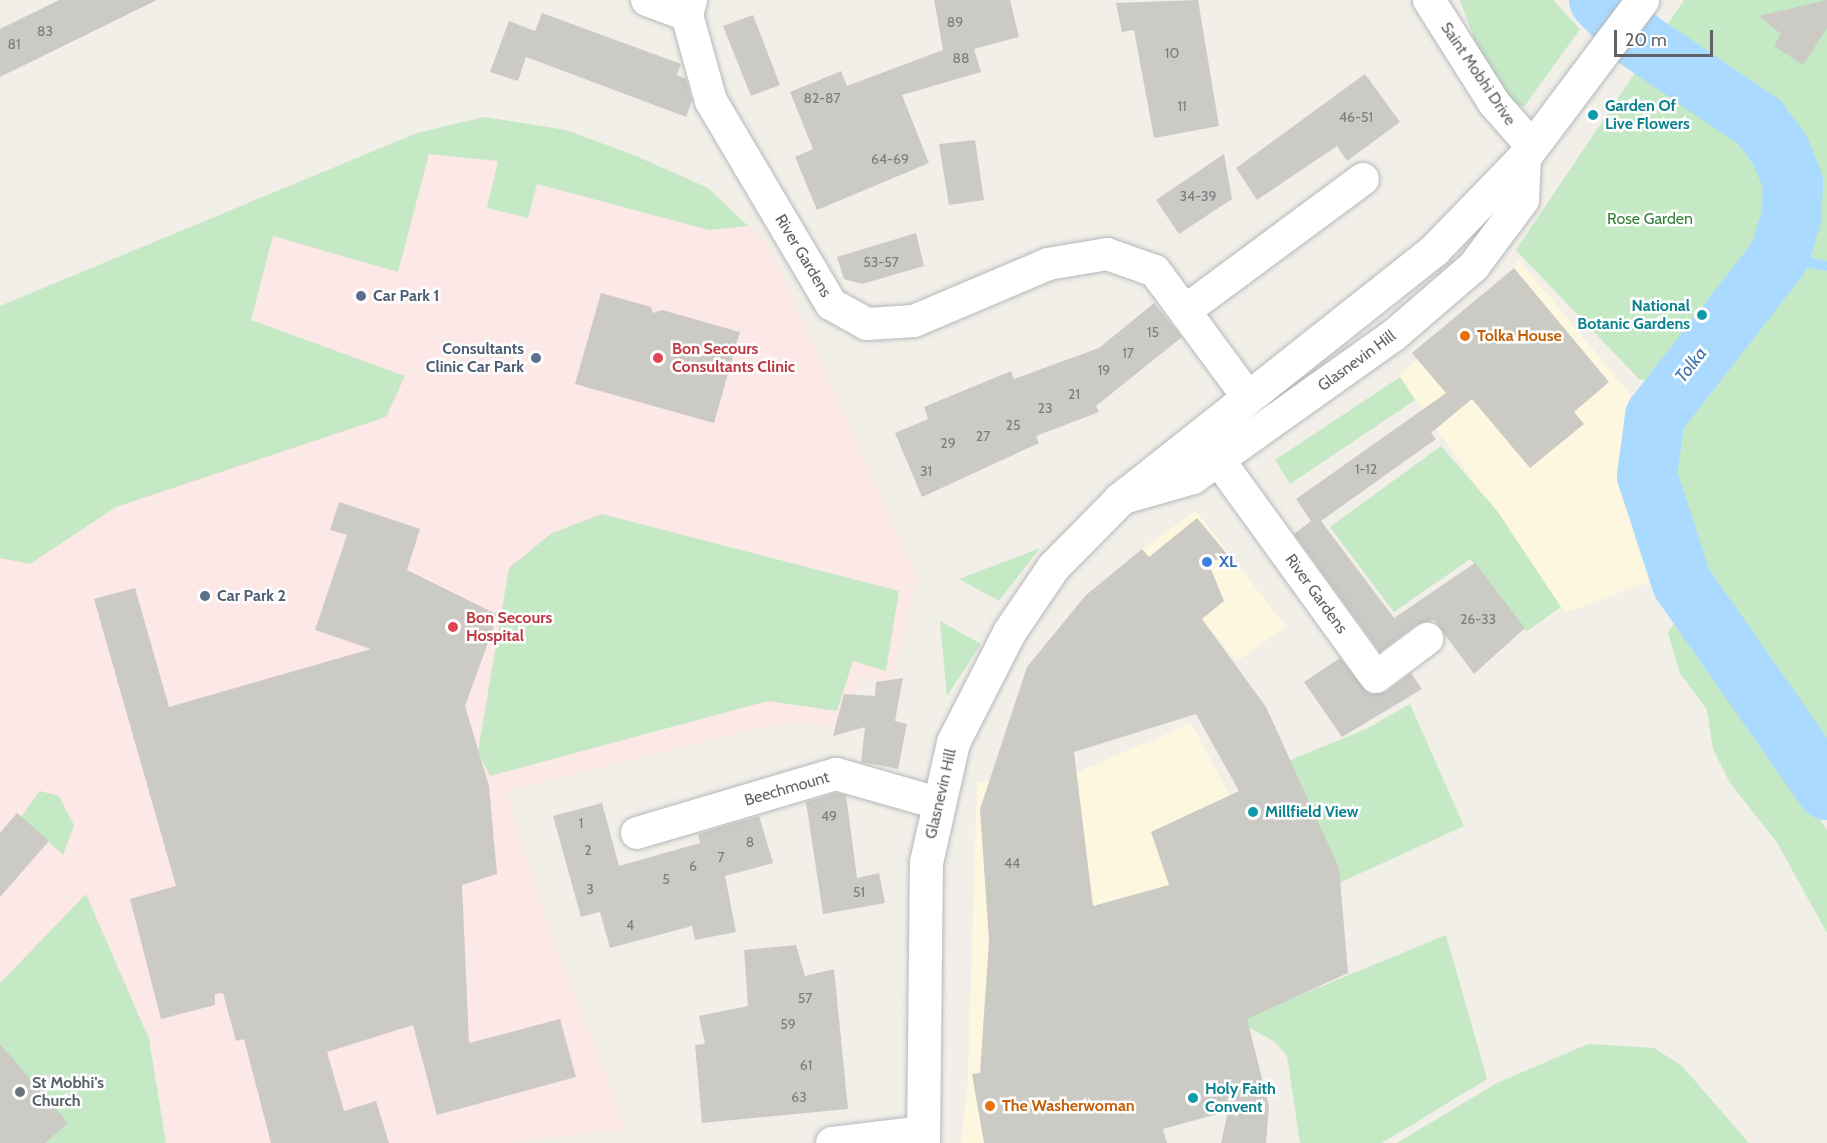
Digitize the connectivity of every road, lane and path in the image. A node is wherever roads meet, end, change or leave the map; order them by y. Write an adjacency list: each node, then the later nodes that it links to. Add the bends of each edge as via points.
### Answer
1 (647, 0): 4 (street, River Gardens)
2 (1429, 0): 5 (street, Saint Mobhi Drive)
3 (1642, 0): 5 (street, Glasnevin Hill)
4 (689, 8): 7 (street, River Gardens, via 711,101 831,304 867,324 915,321 1048,264 1107,254 1155,271)
5 (1528, 150): 8 (street, Glasnevin Hill, via 1399,281); 9 (street, Glasnevin Hill, via 1522,200 1474,266 1393,336)
6 (1363, 179): 7 (street)
7 (1186, 310): 8 (street, River Gardens)
8 (1247, 396): 10 (street, Glasnevin Hill)
9 (1218, 459): 10 (street, Glasnevin Hill, via 1193,478); 11 (street, River Gardens, via 1376,677)
10 (1120, 499): 12 (street, Glasnevin Hill, via 1053,567 1009,632 953,742)
11 (1427, 639)
12 (938, 803): 13 (street, Beechmount, via 836,774); 14 (street, Glasnevin Hill, via 926,862)
13 (637, 833)
14 (923, 1138): 15 (street)
15 (832, 1143)

